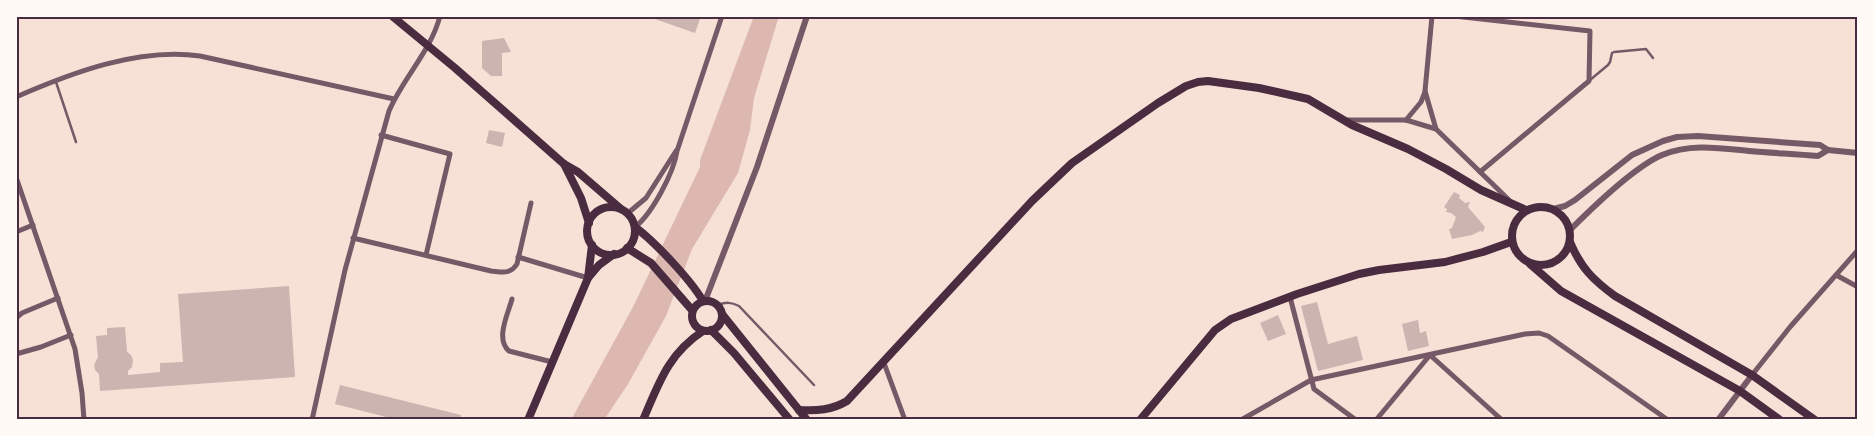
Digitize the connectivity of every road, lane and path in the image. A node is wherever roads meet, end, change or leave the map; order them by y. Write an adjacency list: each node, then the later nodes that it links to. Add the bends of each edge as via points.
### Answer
1 (392, 16): 7 (main road)
2 (440, 16): 7 (street)
3 (722, 16): 20 (street)
4 (807, 16): 51 (street, via 757,167)
5 (1432, 16): 11 (street)
6 (1454, 16): 10 (street, via 1590,31)
7 (428, 45): 13 (street); 22 (main road)
8 (1653, 58): 10 (lane, via 1646,49 1614,52 1608,65)
9 (55, 80): 12 (street); 13 (street, via 132,58 174,53); 18 (lane)
10 (1589, 81): 23 (street)
11 (1425, 91): 15 (street, via 1421,102); 16 (street)
12 (16, 97)
13 (394, 99): 17 (street)
14 (1342, 120): 15 (street); 25 (main road, via 1408,149 1481,190); 61 (main road, via 1301,96 1251,87 1198,82 1176,92 1062,171)
15 (1406, 120): 16 (street)
16 (1436, 129): 23 (street)
17 (381, 135): 35 (street); 42 (street, via 450,154)
18 (76, 142)
19 (1828, 150): 21 (street); 27 (street, via 1820,145 1677,137 1632,155 1575,200); 32 (street, via 1818,156 1714,147 1673,152 1630,176)
20 (677, 151): 29 (street, via 646,198); 34 (street, via 675,162 643,221)
21 (1858, 153)
22 (564, 164): 29 (main road); 30 (main road)
23 (1480, 172): 25 (street)
24 (16, 176): 31 (street)
25 (1511, 202): 28 (main road)
26 (531, 203): 43 (street)
27 (1553, 209): 28 (main road, via 1535,207); 32 (main road, via 1561,214)
28 (1526, 210): 36 (main road, via 1514,224)
29 (624, 211): 30 (main road, via 605,208 592,216); 34 (main road)
30 (589, 223): 38 (main road)
31 (33, 225): 33 (street); 49 (street)
32 (1570, 230): 37 (main road)
33 (16, 232)
34 (641, 232): 39 (main road); 51 (main road)
35 (353, 238): 42 (street); 68 (street)
36 (1511, 242): 44 (main road, via 1521,259); 48 (main road, via 1446,262 1364,273)
37 (1570, 242): 44 (main road, via 1559,259 1545,265); 62 (main road, via 1585,271 1598,284)
38 (592, 245): 41 (main road, via 602,253); 46 (main road)
39 (627, 248): 41 (main road); 53 (main road, via 651,263)
40 (1858, 250): 45 (street)
41 (614, 254): 46 (main road)
42 (426, 255): 43 (street, via 502,272 511,271)
43 (518, 257): 46 (street)
44 (1530, 264): 65 (main road, via 1561,291)
45 (1836, 275): 47 (street); 62 (street)
46 (588, 278): 60 (main road)
47 (1858, 287)
48 (1290, 297): 63 (street); 74 (main road, via 1219,326)
49 (58, 298): 55 (street); 57 (street)
50 (512, 299): 60 (street, via 502,338 504,346 509,351)
51 (704, 301): 52 (main road); 53 (main road)
52 (718, 305): 54 (main road); 64 (lane, via 728,302 739,306)
53 (692, 310): 56 (main road, via 694,325)
54 (722, 314): 56 (main road, via 720,323); 66 (main road)
55 (16, 318)
56 (707, 331): 70 (main road, via 688,342 673,357); 71 (main road, via 734,353)
57 (71, 336): 58 (street); 67 (street)
58 (16, 354)
59 (1430, 355): 63 (street); 77 (street); 78 (street); 79 (street, via 1539,333 1548,336)
60 (552, 362): 69 (main road)
61 (884, 363): 66 (main road, via 842,404 820,410); 73 (street)
62 (1752, 375): 65 (street); 82 (main road)
63 (1311, 380): 75 (street); 76 (street, via 1317,392)
64 (814, 385)
65 (1740, 391): 80 (street); 81 (main road)
66 (799, 410): 72 (main road)
67 (84, 420)
68 (312, 420)
69 (528, 420)
70 (642, 420)
71 (790, 420)
72 (807, 420)
73 (905, 420)
74 (1140, 420)
75 (1241, 420)
76 (1356, 420)
77 (1376, 420)
78 (1502, 420)
79 (1668, 420)
80 (1718, 420)
81 (1780, 420)
82 (1815, 420)

